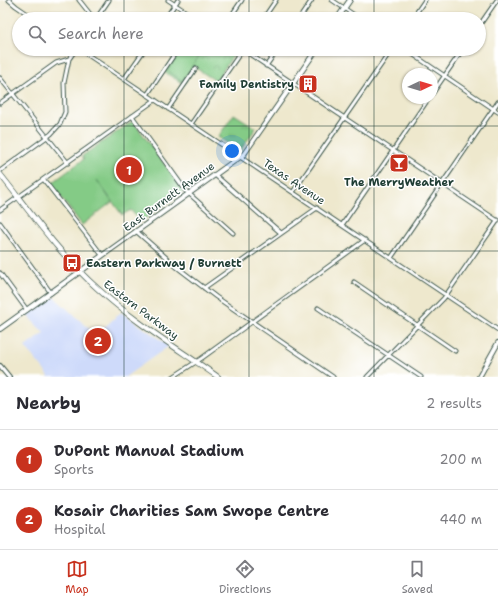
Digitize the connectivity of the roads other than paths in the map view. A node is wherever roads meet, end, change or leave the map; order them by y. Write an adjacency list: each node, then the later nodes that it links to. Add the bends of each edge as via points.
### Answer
1 (9, 0): 15 (street)
2 (79, 0): 16 (street)
3 (109, 0): 17 (street)
4 (168, 0): 13 (street)
5 (178, 0): 13 (street)
6 (242, 0): 20 (street)
7 (276, 0): 21 (street)
8 (312, 0): 22 (street)
9 (332, 0): 14 (street)
10 (350, 0): 14 (street)
11 (425, 0): 25 (street)
12 (496, 0): 26 (street)
13 (175, 4): 18 (street); 19 (street)
14 (344, 8): 23 (street); 24 (street)
15 (25, 12)
16 (89, 12)
17 (100, 12)
18 (170, 12)
19 (187, 12)
20 (234, 12)
21 (268, 12)
22 (304, 12)
23 (341, 12)
24 (350, 12)
25 (417, 12)
26 (486, 15)
27 (71, 56): 38 (street)
28 (88, 56): 43 (street, Texas Avenue)
29 (140, 56): 43 (street)
30 (173, 56): 47 (street)
31 (237, 56): 57 (street)
32 (252, 56): 39 (street)
33 (273, 56): 39 (street)
34 (312, 56): 44 (street, East Burnett Avenue)
35 (387, 56): 56 (street)
36 (415, 56): 41 (street)
37 (458, 56): 41 (street)
38 (68, 59): 46 (street, via 56,63); 58 (street, via 64,83 64,116 58,128)
39 (266, 66): 44 (street)
40 (196, 68): 53 (street)
41 (444, 76): 45 (street); 52 (street)
42 (0, 78): 46 (street)
43 (124, 79): 47 (street, Texas Avenue)
44 (293, 84): 56 (street); 60 (street, East Burnett Avenue)
45 (438, 85)
46 (13, 94): 50 (street); 58 (street)
47 (147, 95): 48 (street, Texas Avenue)
48 (155, 100): 53 (street, Texas Avenue); 55 (street)
49 (498, 102): 52 (street)
50 (0, 103)
51 (425, 104): 59 (street)
52 (493, 108): 54 (street); 66 (street)
53 (168, 109): 57 (street, Texas Avenue)
54 (498, 112)
55 (132, 116): 61 (street); 68 (street)
56 (344, 118): 59 (street); 67 (street)
57 (191, 124): 60 (street, Texas Avenue)
58 (47, 137): 61 (street); 62 (street)
59 (393, 151): 66 (street); 74 (street)
60 (240, 157): 64 (street, East Burnett Avenue); 67 (street, Texas Avenue)
61 (68, 163): 65 (street)
62 (0, 171)
63 (0, 174): 69 (main road, Eastern Parkway)
64 (215, 174): 68 (street, East Burnett Avenue); 77 (street)
65 (44, 180): 69 (street); 79 (street)
66 (442, 183): 72 (street); 80 (street)
67 (293, 192): 70 (street, Texas Avenue)
68 (189, 193): 75 (street, East Burnett Avenue); 76 (street)
69 (19, 198): 71 (street); 81 (main road, Eastern Parkway, via 59,249)
70 (317, 208): 74 (street, Texas Avenue); 77 (street)
71 (0, 210)
72 (498, 220): 86 (street)
73 (0, 223): 85 (street)
74 (342, 225): 78 (street, Texas Avenue)
75 (136, 231): 79 (street, East Burnett Avenue); 84 (street)
76 (233, 233)
77 (281, 233): 84 (street)
78 (365, 240): 80 (street, Texas Avenue); 89 (street)
79 (102, 255): 81 (street, East Burnett Avenue)
80 (391, 258): 86 (street, Texas Avenue)
81 (80, 271): 85 (street, East Burnett Avenue); 96 (main road, Eastern Parkway, via 128,315)
82 (0, 273): 88 (street)
83 (354, 282): 90 (street)
84 (204, 288): 89 (street)
85 (50, 292): 88 (street, East Burnett Avenue)
86 (446, 295): 90 (street); 92 (street, Texas Avenue)
87 (318, 308): 95 (street)
88 (27, 310): 91 (street, East Burnett Avenue)
89 (252, 322): 96 (street); 101 (street)
90 (418, 325): 94 (street); 95 (street)
91 (0, 329)
92 (498, 330)
93 (498, 343): 104 (street)
94 (456, 350)
95 (388, 355): 102 (street); 103 (street)
96 (196, 362): 99 (street); 100 (main road, Eastern Parkway)
97 (0, 366): 98 (street)
98 (9, 377)
99 (173, 377)
100 (218, 377)
101 (333, 377)
102 (368, 377)
103 (421, 377)
104 (479, 377)

